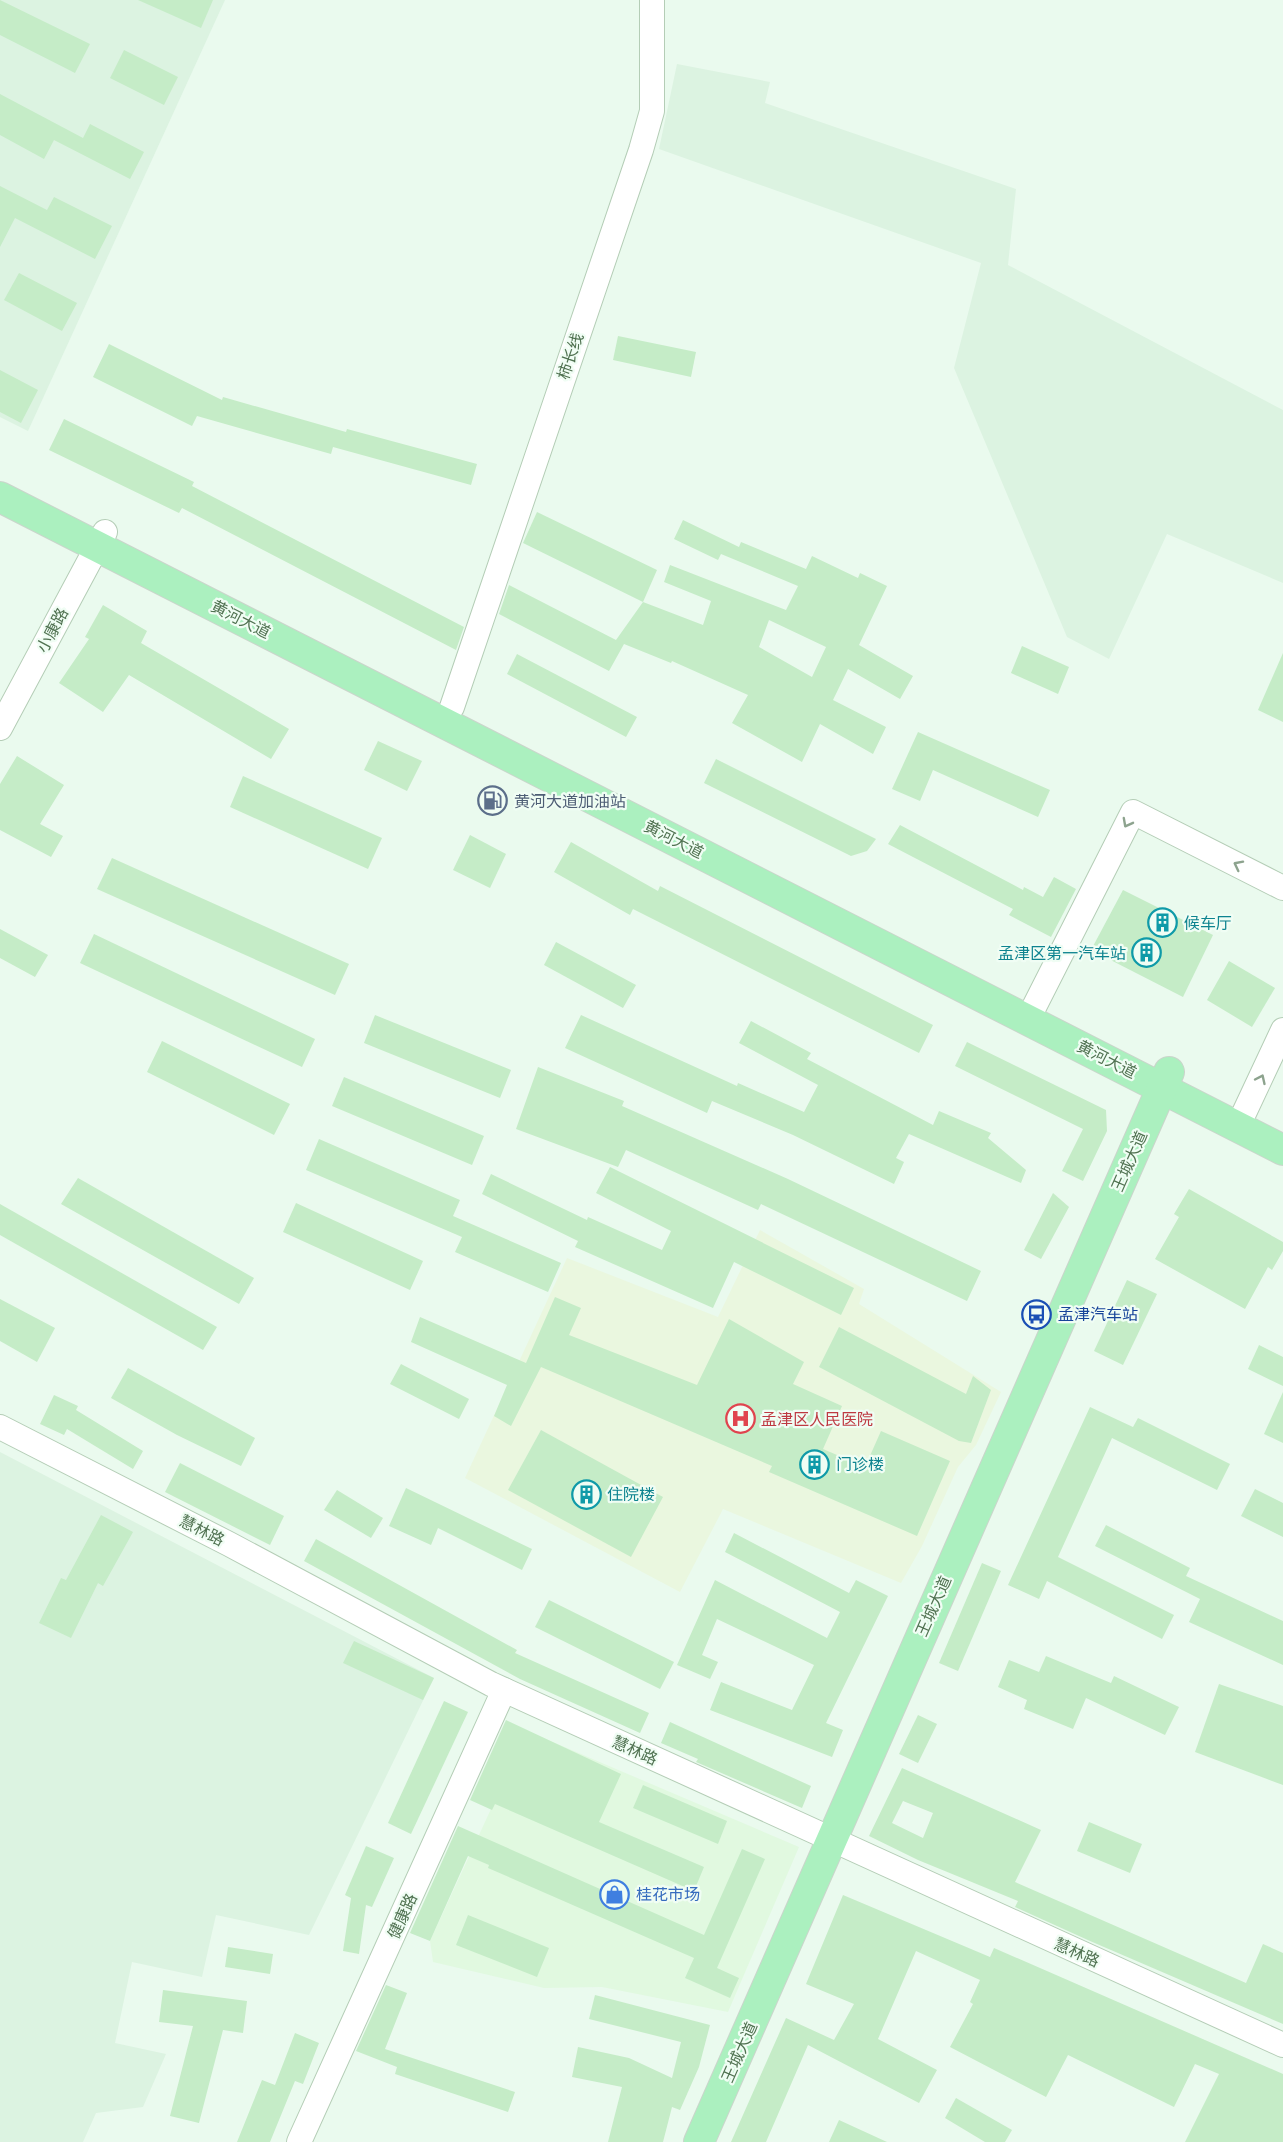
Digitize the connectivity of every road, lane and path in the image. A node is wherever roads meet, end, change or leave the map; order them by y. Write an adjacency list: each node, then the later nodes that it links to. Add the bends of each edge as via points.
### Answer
1 (652, 0): 5 (street, 柿长线, via 652,111 641,150)
2 (0, 478): 4 (main road, 黄河大道)
3 (0, 497): 8 (main road, 黄河大道)
4 (105, 532): 5 (main road, 黄河大道); 6 (street, 小康路)
5 (452, 707): 8 (main road, 黄河大道)
6 (0, 728)
7 (1283, 888): 8 (street, one-way to 8, via 1133,813)
8 (1031, 1011): 10 (main road, 黄河大道)
9 (1283, 1030): 11 (street, one-way to 9)
10 (1173, 1083): 11 (main road, 黄河大道); 16 (main road, 王城大道)
11 (1242, 1118): 12 (main road, 黄河大道); 13 (main road, 黄河大道)
12 (1283, 1130)
13 (1283, 1150)
14 (0, 1427): 15 (street, 慧林路)
15 (504, 1690): 16 (street, 慧林路); 18 (street, 健康路)
16 (837, 1842): 17 (street, 慧林路); 19 (main road, 王城大道); 20 (main road, 王城大道)
17 (1283, 2045)
18 (299, 2142)
19 (699, 2142)
20 (712, 2142)

